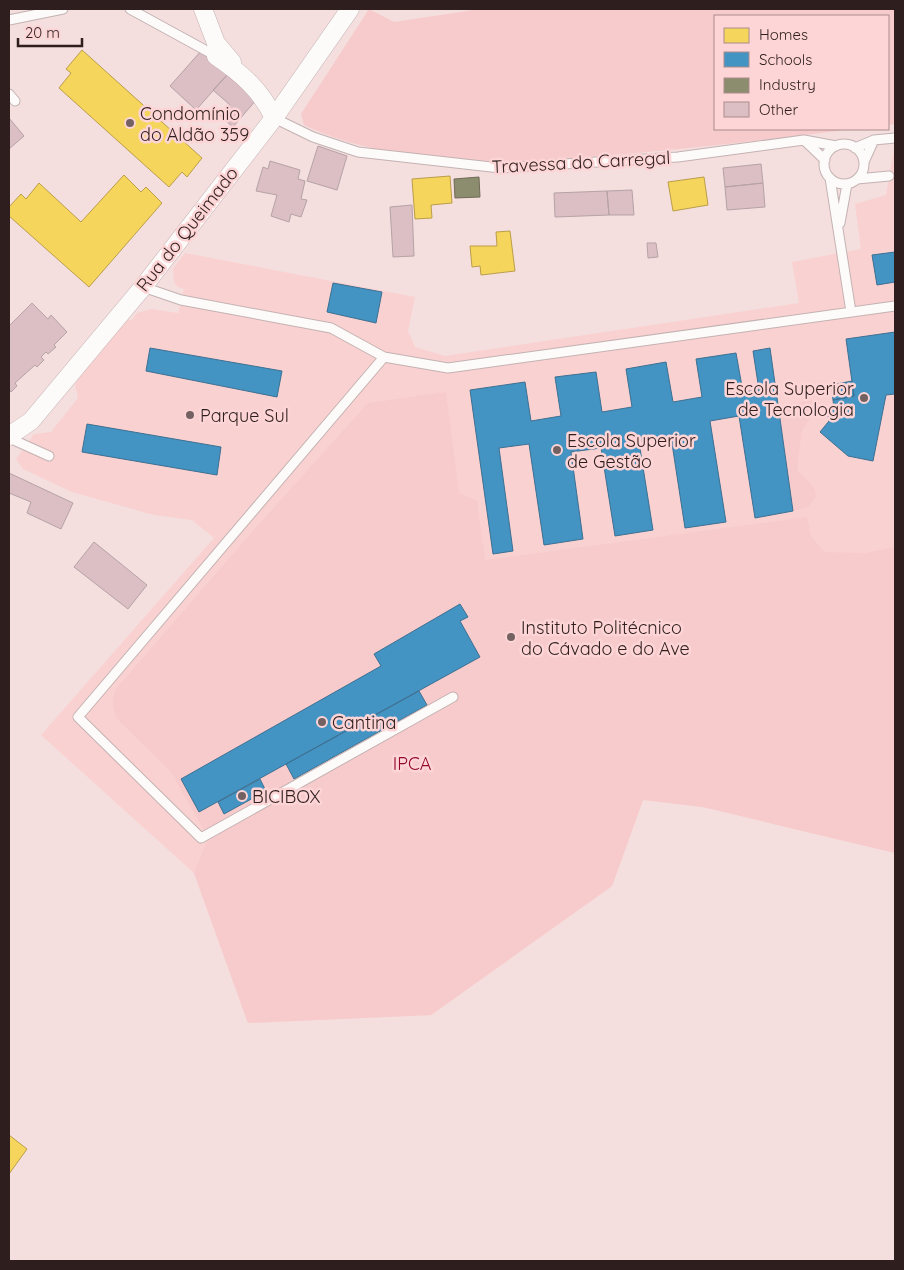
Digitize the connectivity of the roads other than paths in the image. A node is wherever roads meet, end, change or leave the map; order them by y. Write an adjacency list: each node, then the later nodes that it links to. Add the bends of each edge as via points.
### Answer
1 (63, 9): 5 (lane)
2 (130, 9): 6 (lane)
3 (203, 9): 7 (street, via 216,43)
4 (350, 9): 8 (street, Rua do Queimado)
5 (9, 20)
6 (216, 56): 7 (street)
7 (240, 72): 8 (street, via 265,98)
8 (274, 118): 10 (lane, Travessa do Carregal, via 313,137 358,152 500,168 678,157); 21 (street, Rua do Queimado)
9 (895, 138): 11 (lane)
10 (804, 140): 12 (lane, Travessa do Carregal); 14 (lane)
11 (874, 140): 13 (lane); 15 (lane)
12 (836, 146): 13 (lane); 14 (lane)
13 (855, 148): 15 (lane)
14 (825, 160): 17 (lane)
15 (864, 162): 18 (lane)
16 (889, 176): 18 (lane)
17 (830, 178): 19 (lane); 20 (lane)
18 (857, 179): 19 (lane)
19 (847, 184): 20 (lane)
20 (839, 232): 23 (lane)
21 (143, 287): 24 (lane, via 181,300); 27 (street, Rua do Queimado, via 31,421)
22 (895, 306): 23 (lane)
23 (851, 312): 26 (lane, via 448,368)
24 (332, 328): 25 (lane); 26 (lane)
25 (331, 339)
26 (384, 357): 29 (lane, via 78,717 201,838)
27 (9, 437): 28 (lane)
28 (49, 456)
29 (453, 697)

